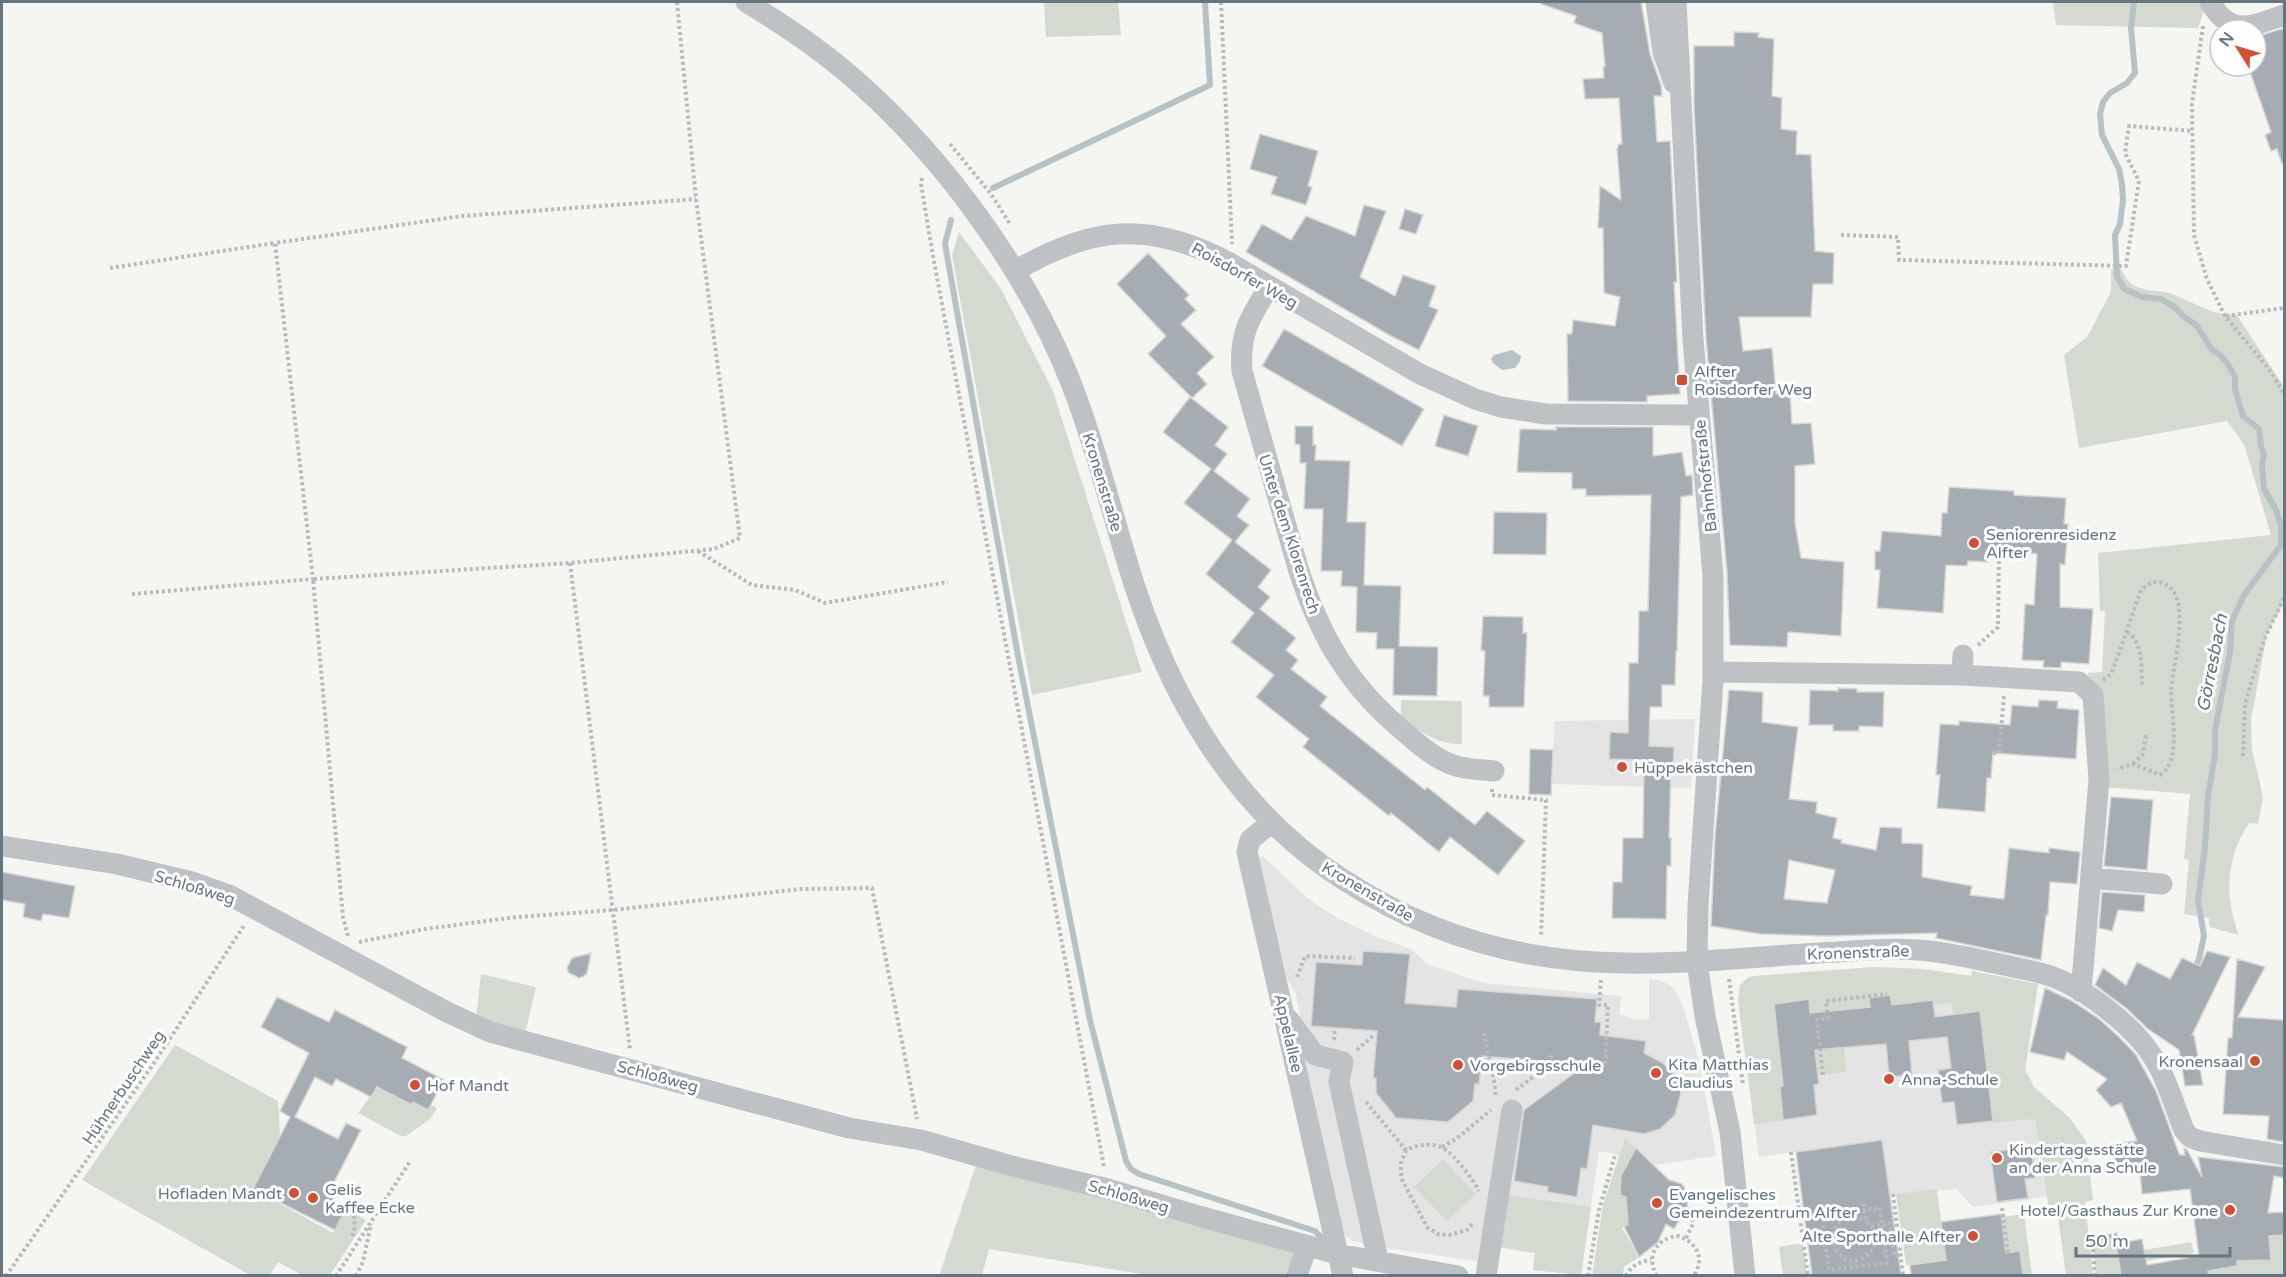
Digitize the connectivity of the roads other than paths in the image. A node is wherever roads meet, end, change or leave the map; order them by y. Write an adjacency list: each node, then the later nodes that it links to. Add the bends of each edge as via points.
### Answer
1 (746, 2): 7 (street, via 847,73 887,110 926,151)
2 (1656, 2): 6 (street, Bahnhofstraße, via 1663,52)
3 (1676, 2): 6 (street, Bahnhofstraße)
4 (2210, 2): 5 (street, via 2218,16 2236,26 2247,27)
5 (2284, 15)
6 (1680, 101): 9 (street, Bahnhofstraße)
7 (1015, 271): 8 (street, Roisdorfer Weg, via 1078,241 1120,233 1143,234 1184,242); 12 (street, Kronenstraße, via 1072,384 1166,671 1214,753)
8 (1269, 287): 9 (street, Roisdorfer Weg, via 1429,379 1490,404 1546,414); 11 (street, Unter dem Klorenrech, via 1243,335 1242,371 1295,558 1319,626 1358,688 1409,736 1454,766)
9 (1699, 415): 10 (street, Bahnhofstraße, via 1711,534)
10 (1713, 672): 14 (street, via 1962,665 2006,677 2079,682 2093,694 2098,785); 16 (street, Bahnhofstraße)
11 (1494, 771)
12 (1272, 822): 16 (street, Kronenstraße, via 1327,869 1392,908 1472,941 1582,961); 18 (street, Appelallee, via 1250,840 1247,852)
13 (2, 846): 21 (street, Schloßweg, via 117,864 231,896 490,1032 849,1128 921,1140)
14 (2091, 878): 15 (street); 17 (street)
15 (2162, 884)
16 (1697, 963): 17 (street, Kronenstraße, via 1804,953 1921,950 2051,976); 28 (street, Bahnhofstraße, via 1730,1132)
17 (2081, 992): 20 (street, Kronenstraße, via 2144,1044 2190,1137)
18 (1285, 1013): 22 (street, Appelallee); 23 (street, via 1315,1054 1343,1062 1339,1082)
19 (1504, 1105): 27 (street)
20 (2284, 1155)
21 (1307, 1246): 22 (street, Schloßweg); 24 (street)
22 (1338, 1254): 23 (street, Schloßweg); 25 (street)
23 (1378, 1260): 26 (street, Schloßweg)
24 (1297, 1275)
25 (1343, 1275)
26 (1458, 1275)
27 (1486, 1275)
28 (1745, 1275)

